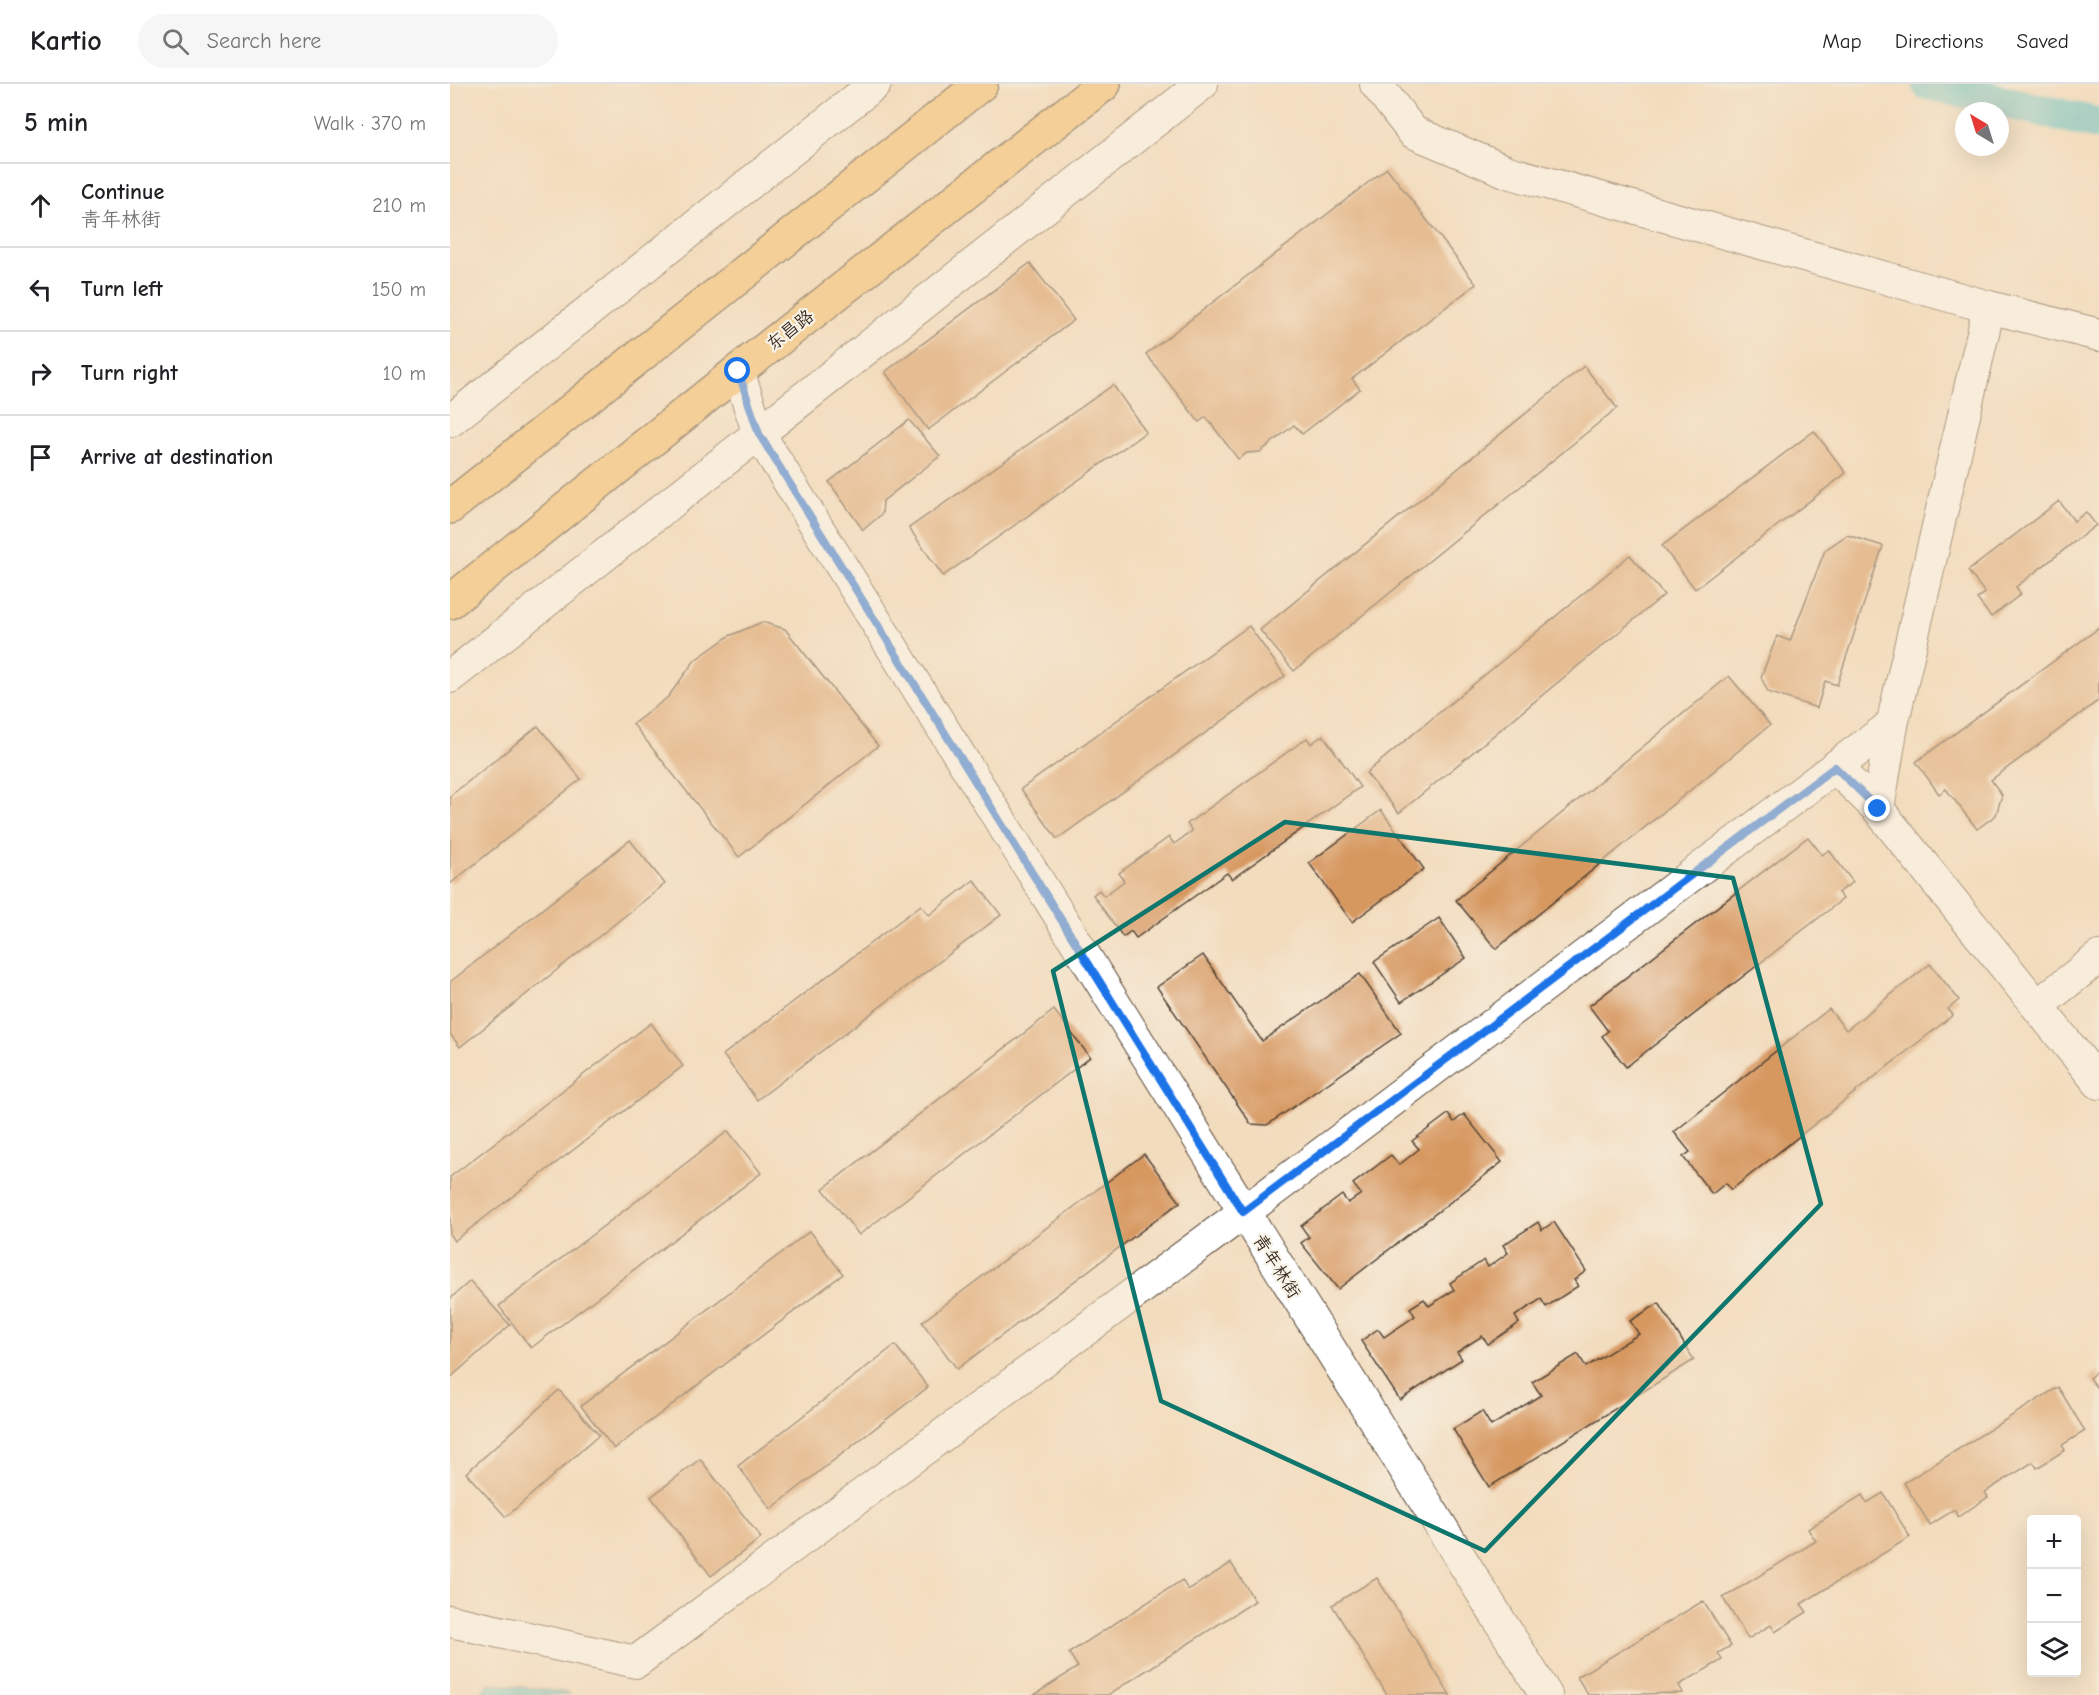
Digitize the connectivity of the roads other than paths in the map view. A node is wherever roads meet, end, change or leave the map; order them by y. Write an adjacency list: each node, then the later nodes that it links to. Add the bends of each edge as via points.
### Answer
1 (875, 84): 9 (street)
2 (981, 84): 11 (main road)
3 (1104, 84): 8 (main road, 东昌路)
4 (1202, 84): 10 (street)
5 (1376, 84): 6 (street, via 1413,132 1508,172)
6 (1989, 307): 7 (street); 14 (street)
7 (2099, 335)
8 (738, 371): 10 (street, 青年林街); 12 (main road, 东昌路)
9 (450, 422)
10 (759, 434): 13 (street); 20 (street, 青年林街)
11 (450, 507)
12 (450, 602)
13 (450, 677)
14 (1893, 725): 15 (street); 16 (street)
15 (1835, 767): 16 (street); 20 (street)
16 (1878, 809): 18 (street)
17 (2099, 957): 18 (street)
18 (2037, 1006): 19 (street)
19 (2099, 1083)
20 (1243, 1212): 21 (street, via 636,1662); 22 (street, 青年林街)
21 (450, 1621)
22 (1546, 1695)

